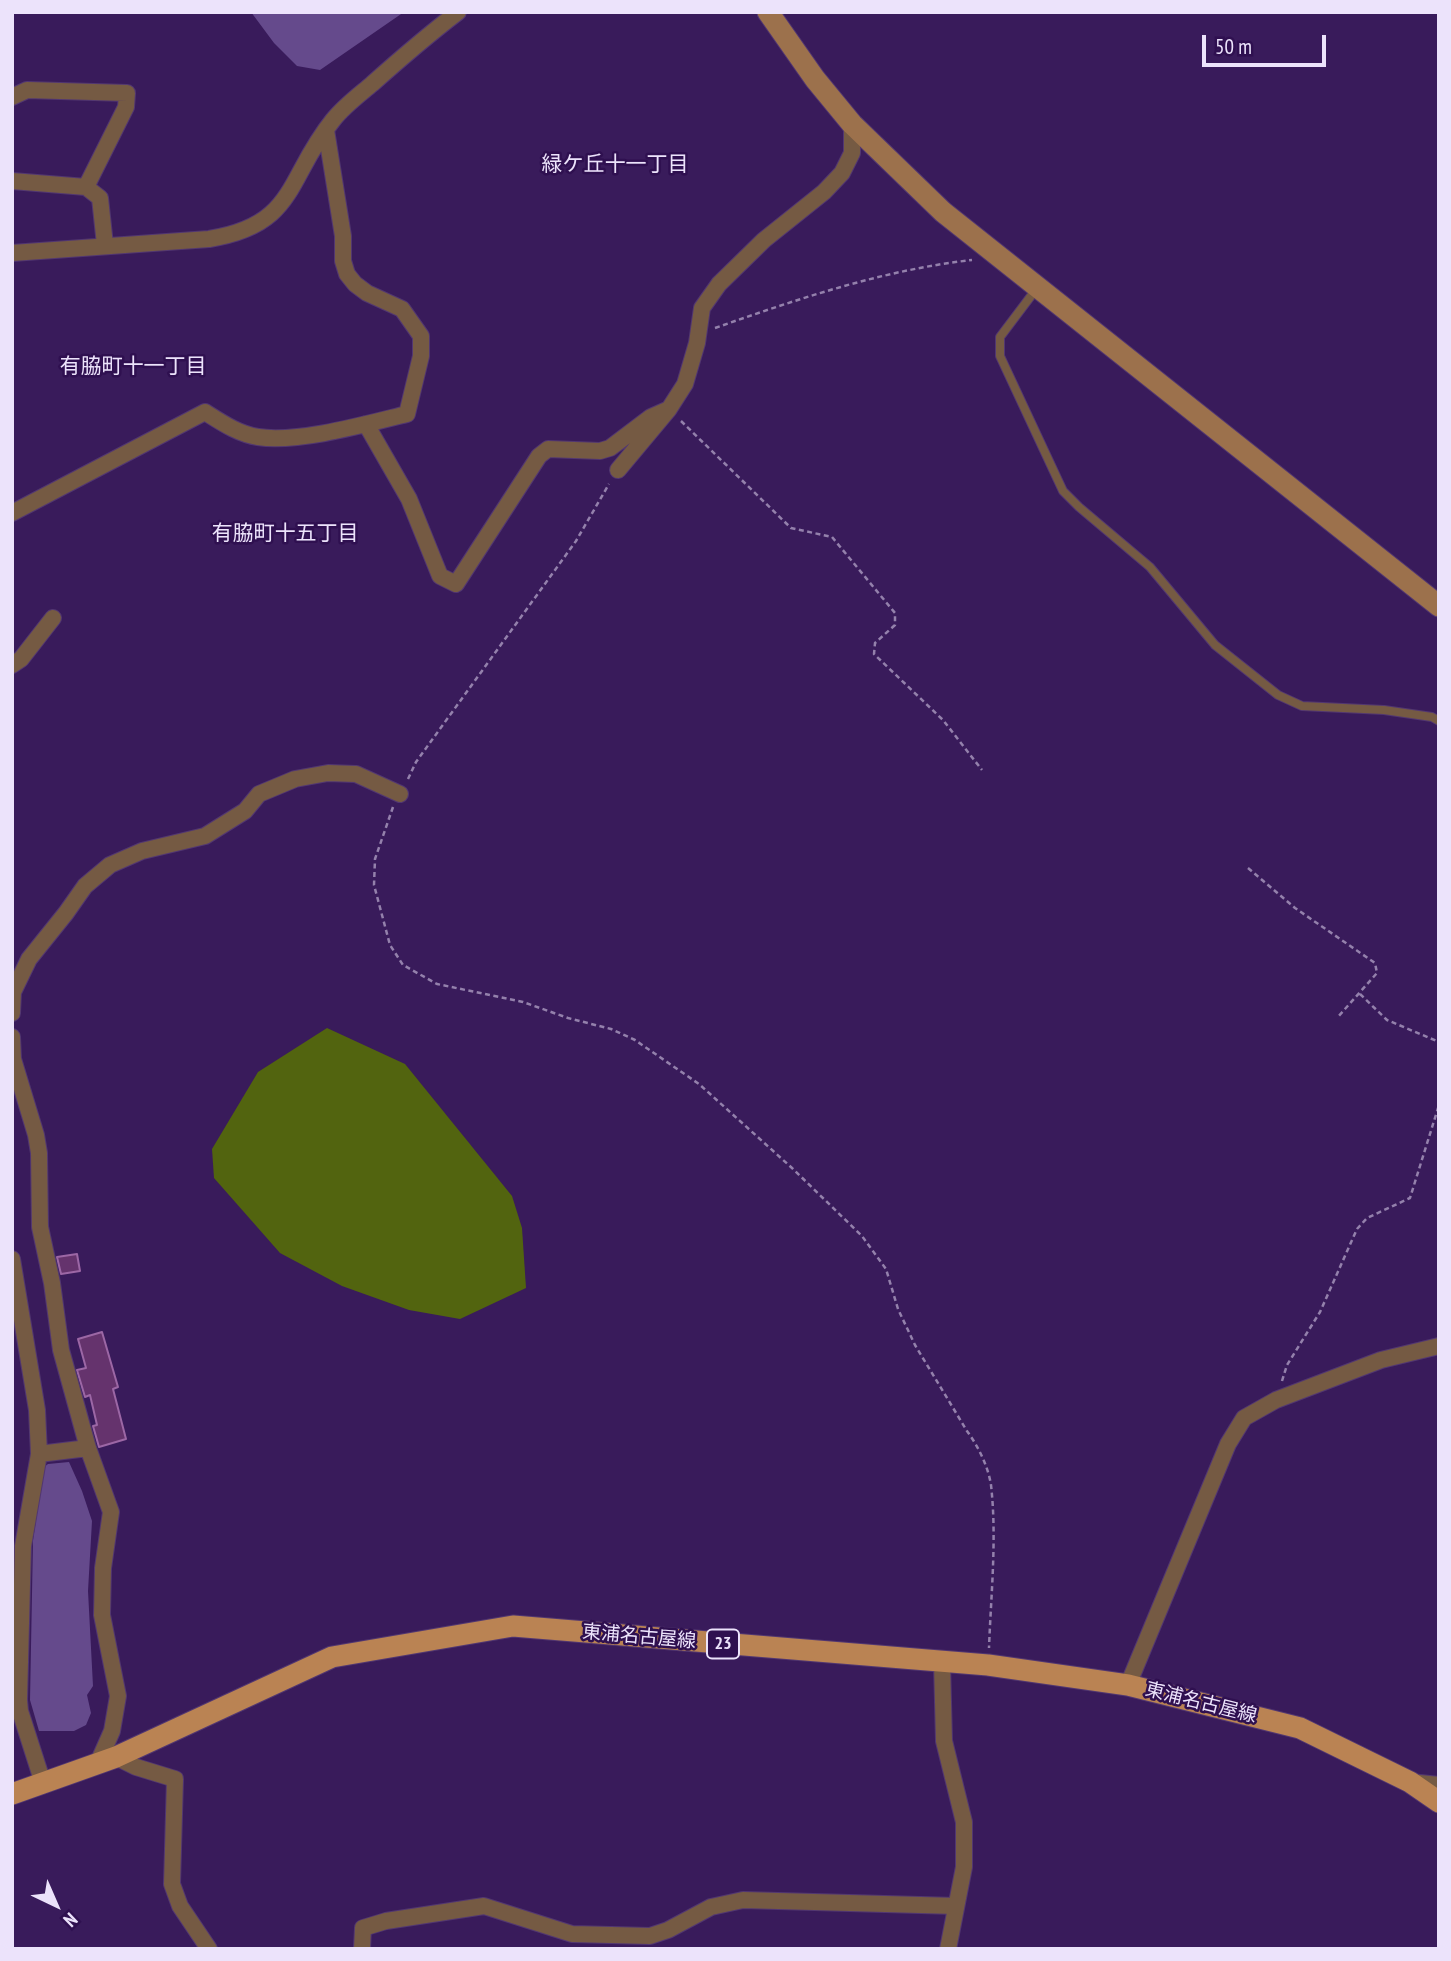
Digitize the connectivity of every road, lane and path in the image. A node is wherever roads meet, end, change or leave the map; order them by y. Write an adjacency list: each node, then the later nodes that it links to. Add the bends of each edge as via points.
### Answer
1 (458, 12): 5 (street, via 346,106)
2 (768, 12): 4 (street)
3 (12, 97): 7 (street, via 27,90 127,93 126,107)
4 (852, 124): 10 (street, via 943,212); 12 (street, via 852,153 842,173 719,284 702,308)
5 (326, 130): 8 (street, via 281,204 257,226 209,239); 14 (street, via 347,274 367,293 402,309 423,345 407,414)
6 (12, 181): 7 (street)
7 (86, 187): 8 (street, via 100,198)
8 (105, 245): 9 (street)
9 (12, 253)
10 (998, 257): 11 (street); 12 (path, via 941,263 817,292)
11 (1037, 288): 17 (street); 20 (lane, via 1000,337 1000,356 1063,491 1150,566 1215,645 1278,695 1302,706 1384,710)
12 (698, 334): 13 (street, via 685,384)
13 (669, 409): 14 (street, via 600,452 548,449 539,456 456,584 440,576 409,499); 15 (street); 21 (path, via 791,528 832,537 895,613 895,625 876,643 874,653 943,720)
14 (366, 424): 16 (street, via 258,437 205,412)
15 (618, 470): 22 (path, via 576,541 416,762)
16 (12, 513)
17 (1439, 606)
18 (53, 618): 19 (street)
19 (12, 665)
20 (1439, 721)
21 (982, 771)
22 (400, 794): 25 (street, via 356,774 295,779 259,794 246,811 205,836 142,851 110,865 85,886 29,959 13,992); 37 (path, via 380,840 374,885 390,945 402,965 437,984 523,1002 635,1040 699,1084 792,1168 862,1236 886,1269 904,1321 976,1444 990,1482 993,1528)
23 (1248, 868): 24 (path, via 1295,908 1375,963 1377,973)
24 (1360, 994): 26 (path); 28 (path, via 1387,1020)
25 (12, 1013)
26 (1337, 1018)
27 (12, 1037): 34 (street, via 13,1059 39,1153 40,1227 61,1350)
28 (1439, 1042)
29 (1439, 1105): 33 (path, via 1410,1198 1367,1218 1357,1229 1320,1312 1287,1365)
30 (12, 1259): 32 (street)
31 (1439, 1346): 33 (street, via 1381,1360)
32 (20, 1355): 35 (street, via 37,1410)
33 (1276, 1400): 38 (street, via 1244,1418 1228,1444)
34 (88, 1448): 35 (street); 39 (street, via 111,1512 102,1615 118,1696)
35 (39, 1454): 41 (street, via 23,1546 19,1700)
36 (942, 1663): 37 (main road, 東浦名古屋線 / 23); 39 (main road, 東浦名古屋線 / 23, via 513,1626 332,1657); 45 (street, via 944,1741 964,1822 964,1867)
37 (988, 1665): 38 (main road, 東浦名古屋線 / 23)
38 (1128, 1685): 40 (main road, 東浦名古屋線 / 23, via 1300,1728)
39 (107, 1761): 41 (main road, 東浦名古屋線 / 23); 46 (street, via 175,1779 172,1884 180,1906)
40 (1410, 1782): 42 (street); 44 (main road, 東浦名古屋線 / 23)
41 (43, 1783): 43 (main road, 東浦名古屋線 / 23)
42 (1439, 1785)
43 (12, 1794)
44 (1439, 1802)
45 (957, 1906): 47 (street, via 743,1900 711,1907 650,1936 572,1934 484,1906 363,1928); 48 (street)
46 (209, 1949)
47 (362, 1949)
48 (948, 1949)

